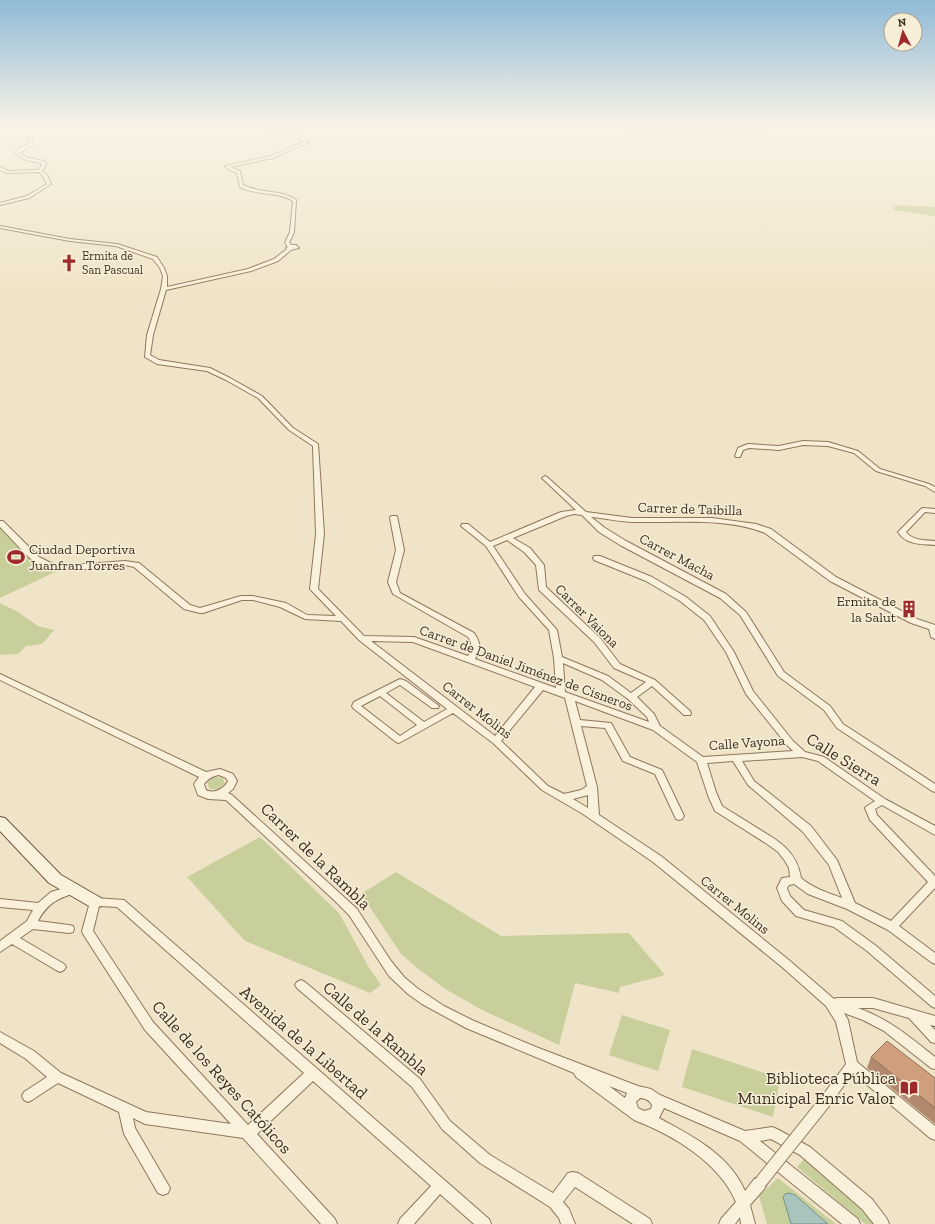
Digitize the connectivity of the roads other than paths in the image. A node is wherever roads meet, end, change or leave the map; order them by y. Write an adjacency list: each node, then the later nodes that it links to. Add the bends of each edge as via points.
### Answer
1 (49, 183): 3 (street, via 28,197)
2 (240, 183): 5 (street, via 246,190 280,194 295,201 292,232 286,243 290,248 276,260 249,270)
3 (0, 204)
4 (0, 227): 5 (street, via 70,240 117,245 155,258 165,276)
5 (164, 289): 18 (street, Carrer Molins, via 150,335 147,356 157,362 208,369 228,379 260,397 291,429 316,445 320,534 314,589)
6 (738, 456): 8 (street, via 740,449 745,446 776,448 803,443 828,444 856,452 878,470)
7 (545, 478): 10 (street, Carrer Macha)
8 (934, 487)
9 (935, 511): 15 (street, via 923,510 902,532 909,540)
10 (584, 514): 14 (street, Carrer de Taibilla, via 564,514); 19 (street, Carrer de Taibilla, via 632,520 712,520 756,526 768,531 833,579 914,621); 42 (street, Carrer Macha, via 623,544 723,596 743,614 780,674 827,708 840,726)
11 (394, 518): 23 (street, via 400,550 392,582 397,594 471,635 477,642 477,650)
12 (0, 524): 18 (street, via 36,559 48,565 60,568 125,563 136,565 187,607 200,611 241,598 253,598 283,605 305,617)
13 (465, 526): 16 (street)
14 (507, 537): 16 (street, Carrer de Taibilla); 25 (street, Carrer Vaiona, via 527,550 540,565 542,588 597,640 618,666)
15 (935, 543)
16 (489, 545): 22 (street, via 522,595 553,630)
17 (597, 558): 37 (street, Calle Sierra, via 649,579 683,599 707,618 730,652 749,692)
18 (342, 619): 21 (street, Carrer Molins)
19 (934, 627): 20 (street)
20 (935, 637)
21 (362, 638): 23 (street, Carrer de Daniel Jiménez de Cisneros, via 414,640); 31 (street, Carrer Molins)
22 (558, 658): 28 (street); 29 (street, via 605,678)
23 (470, 660): 26 (street, Carrer de Daniel Jiménez de Cisneros)
24 (0, 677): 40 (street)
25 (652, 682): 29 (street); 32 (street, Carrer Vaiona)
26 (541, 686): 28 (street, Carrer de Daniel Jiménez de Cisneros); 36 (street)
27 (380, 692): 30 (street, via 402,682); 34 (street); 34 (street, via 356,706 399,740)
28 (565, 694): 33 (street); 35 (street, Carrer de Daniel Jiménez de Cisneros)
29 (631, 697): 35 (street, via 651,716)
30 (435, 706)
31 (453, 709): 34 (street); 36 (street, Carrer Molins)
32 (687, 713)
33 (576, 723): 41 (street); 46 (street, via 608,725 626,759 658,772)
34 (424, 726)
35 (656, 728): 39 (street, Calle Vayona)
36 (496, 741): 44 (street, Carrer Molins, via 545,788)
37 (802, 754): 38 (street, Calle Vayona); 45 (street, Calle Sierra, via 821,759)
38 (736, 758): 39 (street, Calle Vayona); 55 (street, via 750,783 806,830 833,863)
39 (701, 760): 50 (street, via 718,807 734,820 780,848 791,859 796,871)
40 (205, 776): 43 (street, via 220,772 228,775 232,781); 43 (street, via 199,784 205,794)
41 (592, 787): 44 (street, via 584,793); 47 (street)
42 (935, 789)
43 (229, 793): 73 (street, Carrer de la Rambla, via 352,912 385,964 422,998 449,1015)
44 (563, 798): 47 (street, Carrer Molins)
45 (882, 801): 49 (street); 51 (street, Calle Sierra, via 870,808 873,817)
46 (679, 816)
47 (594, 817): 65 (street, Carrer Molins, via 657,859)
48 (0, 822): 52 (street, via 55,879)
49 (935, 831)
50 (796, 880): 55 (street, via 812,891); 66 (street, via 786,881 782,888 786,898 800,913 838,924 871,948)
51 (935, 883): 58 (street)
52 (74, 888): 53 (street); 56 (street, via 55,895)
53 (95, 902): 74 (street, Avenida de la Libertad, via 120,903); 82 (street, Calle de los Reyes Católicos, via 87,931 145,1020)
54 (0, 903): 56 (street)
55 (850, 906): 58 (street)
56 (40, 907): 57 (street)
57 (31, 924): 59 (street); 60 (street)
58 (892, 927): 62 (street)
59 (69, 929)
60 (11, 938): 61 (street); 63 (street)
61 (0, 947)
62 (935, 959)
63 (60, 967)
64 (301, 985): 87 (street, Calle de la Rambla, via 416,1083 446,1124 485,1159)
65 (830, 1003): 67 (street, via 873,1003); 71 (street, via 867,1016 888,1027); 72 (street, via 842,1020)
66 (935, 1003)
67 (911, 1014): 68 (street); 70 (street)
68 (935, 1021)
69 (0, 1037): 75 (street, via 30,1055)
70 (935, 1038)
71 (935, 1064)
72 (852, 1065): 83 (street); 88 (street, bridge)
73 (573, 1067): 76 (street, Carrer de la Rambla); 80 (street, Carrer de la Rambla)
74 (313, 1073): 82 (street); 85 (street, Avenida de la Libertad)
75 (57, 1077): 77 (street); 79 (street)
76 (638, 1092): 78 (street, via 648,1093); 80 (street, via 630,1099 629,1105)
77 (28, 1096)
78 (656, 1099): 81 (street, via 656,1112); 84 (street)
79 (126, 1108): 82 (street, via 145,1118); 86 (street, via 129,1130)
80 (632, 1110): 81 (street, via 637,1115)
81 (645, 1117): 88 (street, via 715,1160 729,1175)
82 (249, 1133): 89 (street, Calle de los Reyes Católicos)
83 (935, 1134)
84 (745, 1137): 96 (street); 97 (street, via 772,1133 805,1151 867,1204)
85 (440, 1185): 90 (street); 91 (street, Avenida de la Libertad)
86 (163, 1188)
87 (555, 1202): 92 (street, Calle de la Rambla); 93 (street, via 573,1178)
88 (743, 1202): 94 (street); 95 (street)
89 (330, 1224)
90 (405, 1224)
91 (484, 1224)
92 (568, 1224)
93 (645, 1224)
94 (726, 1224)
95 (748, 1224)
96 (854, 1224)
97 (882, 1224)

